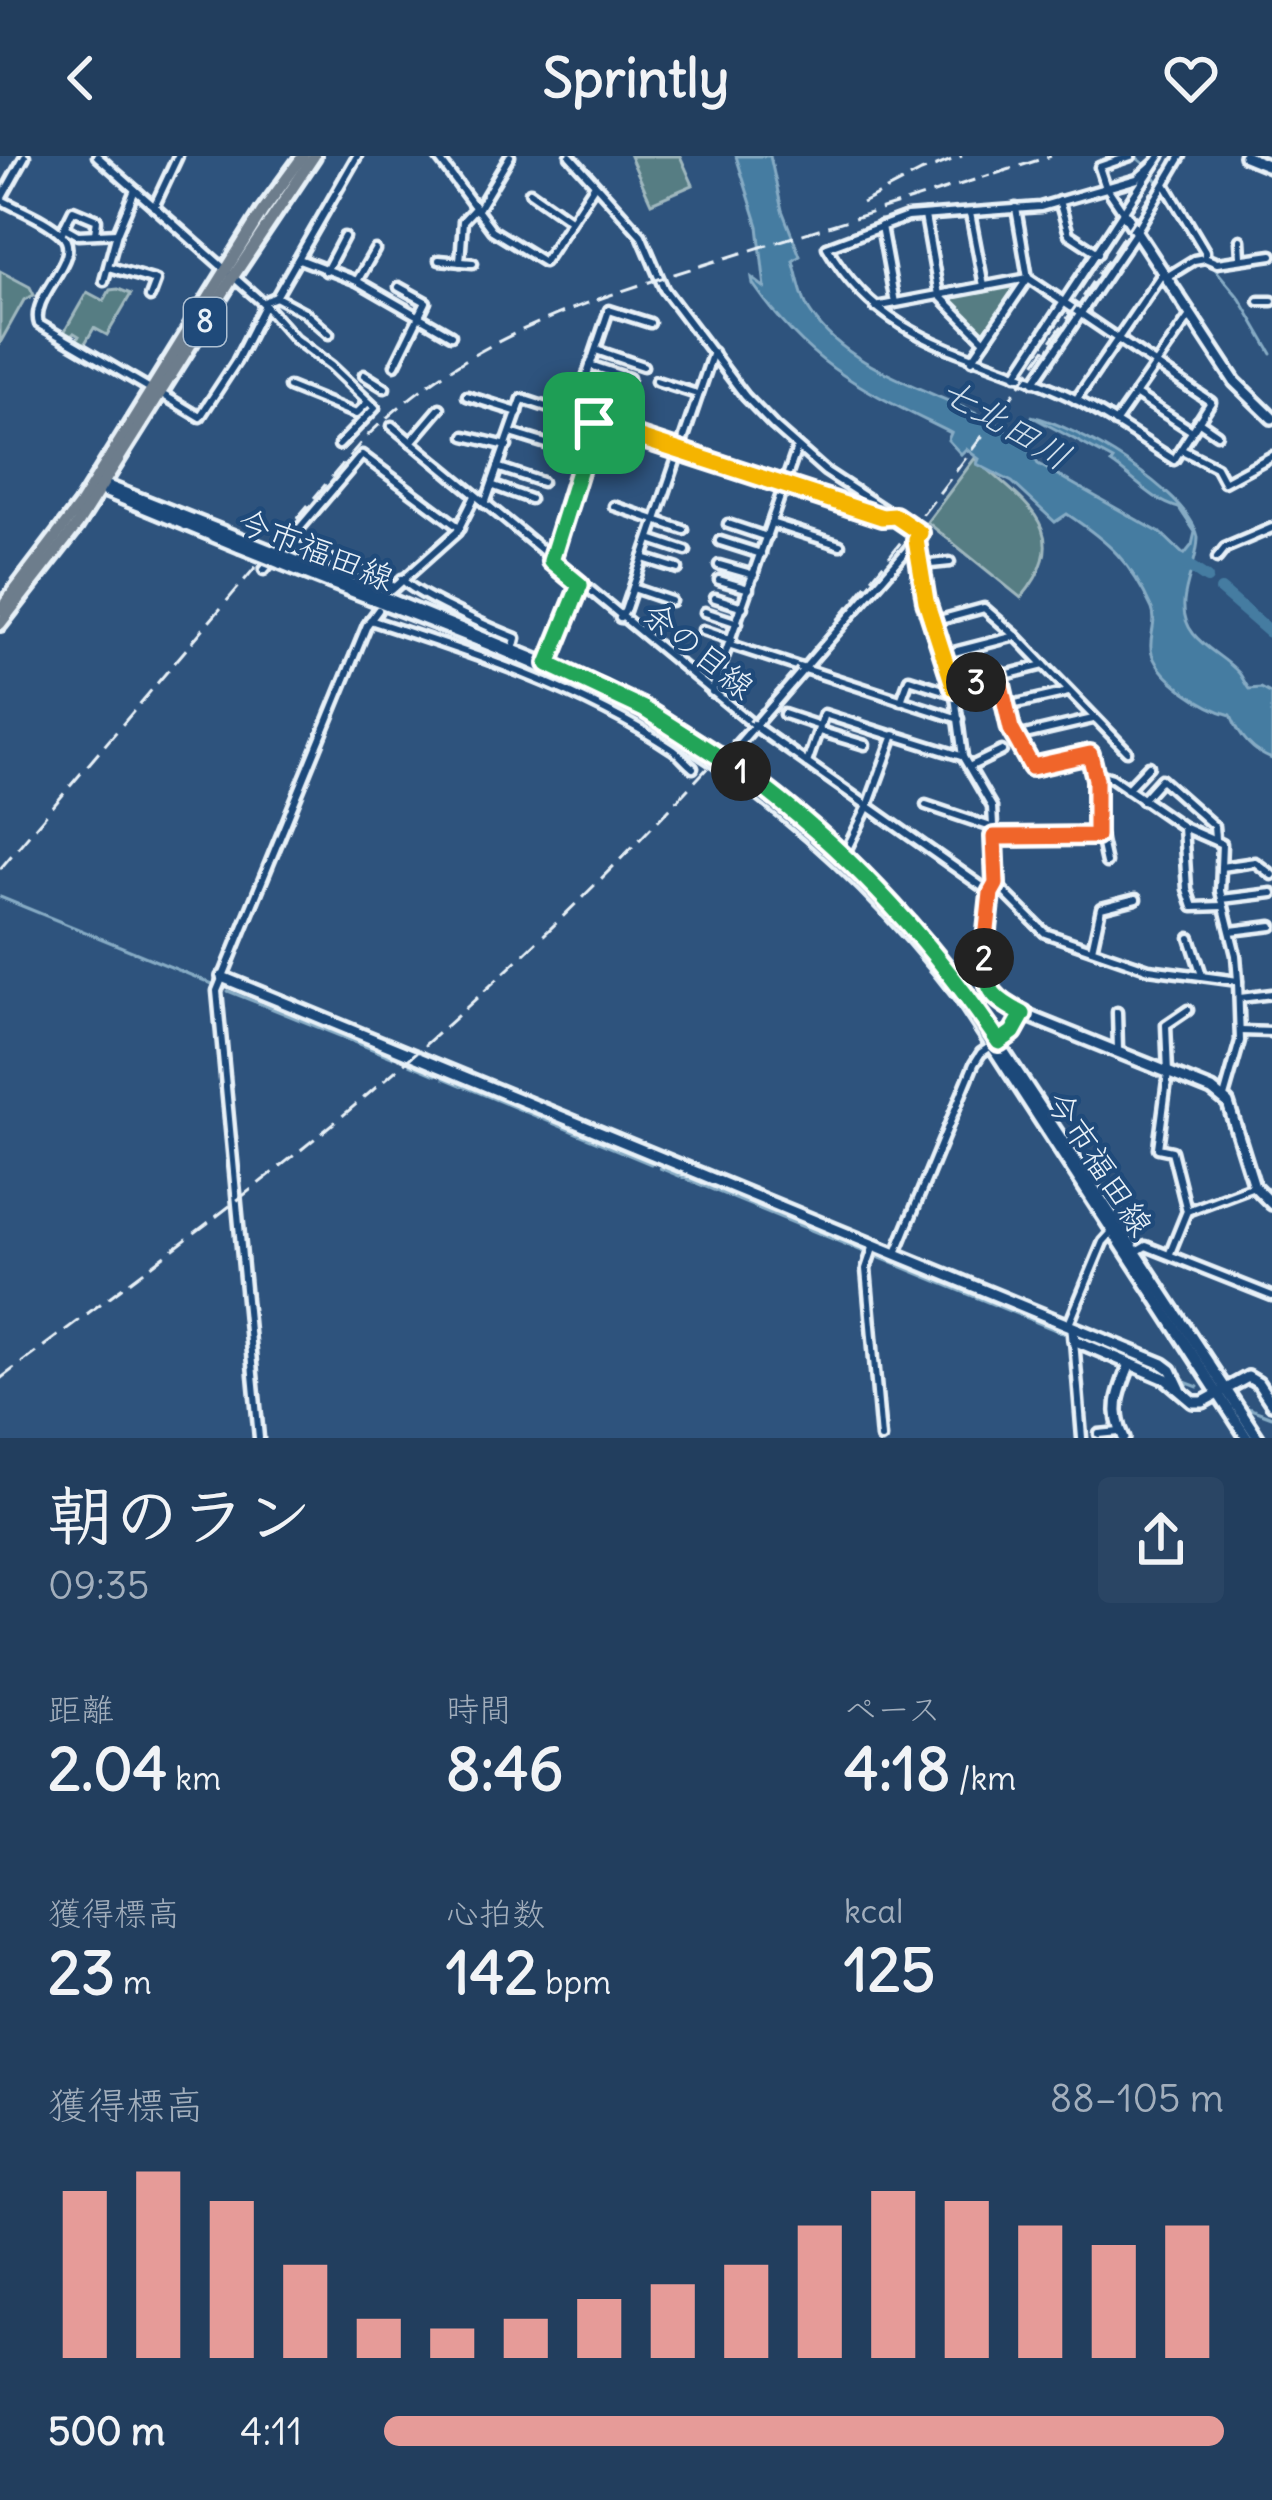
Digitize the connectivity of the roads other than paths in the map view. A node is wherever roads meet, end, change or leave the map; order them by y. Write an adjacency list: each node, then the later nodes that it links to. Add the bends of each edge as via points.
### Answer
1 (26, 156): 20 (street)
2 (97, 156): 18 (street)
3 (178, 156): 22 (street)
4 (303, 156): 47 (main road, 8)
5 (314, 156): 47 (main road, 8)
6 (356, 156): 41 (street)
7 (510, 156): 24 (street)
8 (571, 156): 17 (street)
9 (1131, 156): 16 (street, via 1100,166)
10 (1181, 156): 15 (street)
11 (1245, 156): 14 (main road)
12 (440, 157): 24 (street)
13 (1158, 159): 16 (street, via 1137,179); 26 (street)
14 (1272, 166)
15 (1165, 184): 31 (street); 40 (street)
16 (1105, 185): 21 (street); 26 (street)
17 (594, 186): 28 (street); 72 (street, via 641,235 664,289)
18 (135, 190): 22 (street); 33 (street)
19 (530, 192): 28 (street)
20 (0, 199): 30 (street)
21 (1059, 200): 23 (street); 37 (street, via 1069,234)
22 (154, 207): 47 (street)
23 (1016, 208): 25 (street); 49 (street)
24 (476, 209): 28 (street, via 497,234 544,262); 43 (street, via 463,221)
25 (970, 212): 27 (street); 52 (street)
26 (1124, 213): 31 (main road); 37 (street)
27 (925, 216): 29 (street); 54 (street)
28 (570, 220)
29 (881, 226): 61 (street); 62 (street, via 827,247)
30 (63, 230): 32 (street); 32 (street, via 73,210 97,220); 86 (street, via 68,250 36,319)
31 (1136, 232): 48 (main road); 63 (street)
32 (94, 233): 33 (street)
33 (116, 233): 45 (street)
34 (344, 236): 46 (street)
35 (1240, 239): 39 (street)
36 (375, 250): 51 (street)
37 (1098, 253): 59 (street)
38 (1272, 255): 39 (street)
39 (1241, 257): 40 (street)
40 (1205, 258): 48 (street)
41 (298, 259): 46 (street); 56 (street)
42 (439, 260): 43 (street)
43 (460, 262): 44 (street)
44 (473, 263)
45 (109, 267): 50 (street); 55 (street, via 156,281)
46 (326, 271): 51 (street)
47 (229, 274): 60 (street); 86 (main road, 8)
48 (1165, 275): 64 (main road); 69 (street)
49 (1028, 278): 52 (street); 59 (street); 70 (street)
50 (104, 280)
51 (357, 281): 65 (street)
52 (984, 286): 54 (street)
53 (399, 287): 65 (street, via 426,302)
54 (939, 295): 61 (street); 70 (street)
55 (150, 297)
56 (276, 297): 60 (street); 67 (street)
57 (1259, 301): 58 (street)
58 (1272, 302)
59 (1064, 303): 63 (street); 79 (street)
60 (264, 304): 86 (street, via 200,417); 91 (street)
61 (895, 304): 62 (street)
62 (875, 307): 73 (street)
63 (1081, 314): 69 (street); 83 (street)
64 (1191, 314): 74 (street); 97 (main road, via 1235,382)
65 (417, 318): 68 (street); 75 (street)
66 (650, 323): 71 (street, via 609,310)
67 (329, 334)
68 (451, 334)
69 (1118, 339): 74 (street); 92 (street)
70 (985, 340): 73 (street)
71 (596, 350): 76 (street); 77 (street)
72 (712, 352): 87 (street); 110 (street)
73 (972, 360): 79 (street)
74 (1156, 364): 88 (street); 98 (street, via 1211,402)
75 (395, 365)
76 (590, 365): 80 (street); 89 (street)
77 (643, 366)
78 (364, 375): 81 (street)
79 (1016, 375): 83 (street)
80 (629, 379)
81 (374, 380): 85 (street); 91 (street)
82 (656, 381): 87 (street)
83 (1034, 382): 92 (street)
84 (289, 387): 91 (street, via 356,414)
85 (385, 388)
86 (156, 392): 116 (main road, 8)
87 (697, 394): 112 (street)
88 (1136, 394): 100 (street); 102 (street)
89 (580, 395): 94 (street); 96 (street)
90 (467, 396): 95 (street)
91 (366, 400): 107 (street, via 375,408)
92 (1076, 400): 100 (street)
93 (440, 408): 106 (street)
94 (622, 409)
95 (518, 412): 96 (street, via 522,399); 103 (street)
96 (573, 416): 99 (street)
97 (1272, 418)
98 (1198, 422): 102 (street); 104 (street)
99 (594, 423): 112 (street); 138 (street)
100 (1115, 423): 111 (street, via 1174,460)
101 (392, 426): 106 (street, 余の目線)
102 (1192, 431): 111 (street)
103 (511, 433): 108 (street); 109 (street)
104 (1217, 434)
105 (465, 436): 108 (street)
106 (411, 442): 119 (street, 余の目線)
107 (339, 445)
108 (507, 446): 114 (street)
109 (556, 447)
110 (797, 448): 118 (street); 123 (street)
111 (1180, 449): 113 (street, via 1216,467 1224,482)
112 (679, 450): 118 (street); 124 (street)
113 (1272, 456)
114 (500, 468): 115 (street); 117 (street)
115 (542, 482)
116 (99, 486): 141 (main road, 今市福田線, bridge); 156 (main road, 8); 163 (main road, 8)
117 (494, 486): 120 (street); 121 (street)
118 (784, 486): 123 (street); 125 (street)
119 (475, 496): 121 (street, 余の目線); 128 (street)
120 (530, 499)
121 (487, 502): 138 (street, 余の目線)
122 (614, 506): 124 (street)
123 (895, 516): 132 (street, via 920,533)
124 (656, 520): 129 (street); 131 (street)
125 (771, 523): 130 (street); 135 (street)
126 (728, 524): 130 (street)
127 (1272, 528): 140 (street)
128 (460, 529): 134 (street, via 362,455); 148 (street)
129 (684, 530)
130 (767, 536): 137 (street)
131 (650, 538): 136 (street); 139 (street)
132 (916, 540): 144 (street); 171 (street)
133 (721, 541): 137 (street)
134 (288, 542): 146 (street); 148 (street, via 393,589)
135 (840, 545)
136 (686, 551)
137 (761, 554): 147 (street)
138 (552, 557): 150 (street, 余の目線)
139 (643, 558): 145 (street); 151 (street)
140 (1217, 558)
141 (282, 559): 167 (main road, 今市福田線); 227 (main road, 今市福田線, via 599,694 721,766 880,902)
142 (950, 562): 144 (street)
143 (719, 565): 147 (street)
144 (921, 565): 161 (street)
145 (678, 569)
146 (264, 570)
147 (754, 575): 152 (street)
148 (402, 579): 167 (street, via 516,638)
149 (719, 580): 152 (street)
150 (580, 585): 159 (street, 余の目線); 169 (street)
151 (633, 588): 154 (street); 159 (street)
152 (749, 589): 155 (street)
153 (716, 598): 155 (street)
154 (670, 601)
155 (743, 607): 162 (street)
156 (0, 610)
157 (378, 610): 160 (street)
158 (705, 612): 162 (street)
159 (622, 615): 173 (street, 余の目線)
160 (370, 620): 193 (street, via 568,695 678,752); 217 (street)
161 (934, 621): 165 (street, via 985,608); 168 (street)
162 (738, 623): 166 (street)
163 (0, 624)
164 (703, 630): 166 (street)
165 (1016, 636): 168 (street); 170 (street)
166 (732, 642): 171 (street); 173 (street)
167 (513, 650): 169 (main road, 今市福田線)
168 (946, 653): 174 (street)
169 (548, 664): 189 (main road, 今市福田線, via 644,709)
170 (1045, 665): 172 (street); 175 (street)
171 (807, 670): 176 (street); 181 (street)
172 (999, 676): 174 (street); 177 (street)
173 (714, 690): 181 (street, 余の目線)
174 (955, 691): 176 (street, via 909,679); 179 (street)
175 (1068, 692): 177 (street); 180 (street)
176 (902, 701): 179 (street)
177 (1006, 706): 184 (street)
178 (784, 714): 182 (street)
179 (959, 719): 188 (street)
180 (1093, 719): 184 (street); 186 (street)
181 (756, 727): 189 (street); 190 (street, 余の目線)
182 (819, 728): 183 (street, via 824,714); 185 (street); 190 (street)
183 (893, 736): 188 (street); 198 (street)
184 (1016, 737): 194 (street, via 1032,767 1090,754)
185 (865, 745)
186 (1127, 751)
187 (1002, 752): 192 (street)
188 (963, 757): 192 (street)
189 (725, 760): 204 (main road, 今市福田線)
190 (807, 763): 198 (street, 余の目線)
191 (1148, 766): 195 (street)
192 (969, 767): 199 (street)
193 (693, 768)
194 (1095, 772): 195 (street); 201 (street)
195 (1127, 789): 196 (street)
196 (1142, 800): 200 (street); 203 (street, via 1161,779 1214,826)
197 (926, 805): 199 (street)
198 (868, 806): 204 (street); 208 (street, 余の目線)
199 (994, 827): 202 (street)
200 (1183, 827): 203 (street); 211 (street, via 1193,907)
201 (1096, 836): 202 (street); 205 (street)
202 (994, 837): 208 (street)
203 (1215, 838): 206 (street)
204 (844, 855): 227 (main road, 今市福田線, via 931,948)
205 (1106, 863)
206 (1220, 867): 207 (street, via 1255,862); 211 (street)
207 (1272, 875)
208 (994, 889): 216 (street, 余の目線, via 1039,928); 224 (street, via 985,980 1001,1003)
209 (1272, 893): 211 (street)
210 (1136, 899): 216 (street, via 1101,908)
211 (1223, 903): 213 (street)
212 (1271, 926): 213 (street); 215 (street)
213 (1231, 931): 219 (street)
214 (1190, 938): 218 (street)
215 (1272, 938)
216 (1092, 950): 218 (street, 余の目線)
217 (222, 977): 235 (main road); 246 (street, via 217,998)
218 (1204, 978): 219 (street, 余の目線)
219 (1238, 981): 221 (street)
220 (1272, 994): 221 (street)
221 (1240, 998): 225 (street)
222 (1188, 1010): 229 (street, via 1166,1024)
223 (1117, 1012): 228 (street)
224 (1023, 1014): 227 (main road); 228 (main road, 今市福田線)
225 (1241, 1031): 226 (street); 230 (street)
226 (1272, 1032)
227 (995, 1044): 234 (main road, 今市福田線); 236 (main road, 今市福田線); 238 (street, via 974,1064)
228 (1118, 1052): 229 (main road, 今市福田線)
229 (1168, 1073): 230 (main road, 今市福田線); 233 (street, via 1157,1148 1172,1151)
230 (1224, 1097): 231 (main road)
231 (1254, 1186): 232 (main road); 233 (street)
232 (1272, 1204)
233 (1187, 1211): 237 (street)
234 (1112, 1232): 240 (street); 242 (main road, 今市福田線)
235 (873, 1247): 238 (main road); 247 (street, via 866,1269)
236 (1136, 1252): 237 (street, via 1146,1246); 242 (main road, 今市福田線)
237 (1170, 1254): 239 (street)
238 (895, 1256): 240 (main road)
239 (1272, 1296)
240 (1071, 1332): 241 (main road); 248 (street)
241 (1132, 1359): 242 (main road, via 1198,1403); 245 (main road, via 1116,1400)
242 (1222, 1391): 243 (main road, via 1253,1379); 249 (main road, 今市福田線); 250 (main road, 今市福田線)
243 (1272, 1405)
244 (1099, 1434): 245 (street)
245 (1122, 1435)
246 (259, 1438)
247 (881, 1438)
248 (1082, 1438)
249 (1247, 1438)
250 (1258, 1438)

